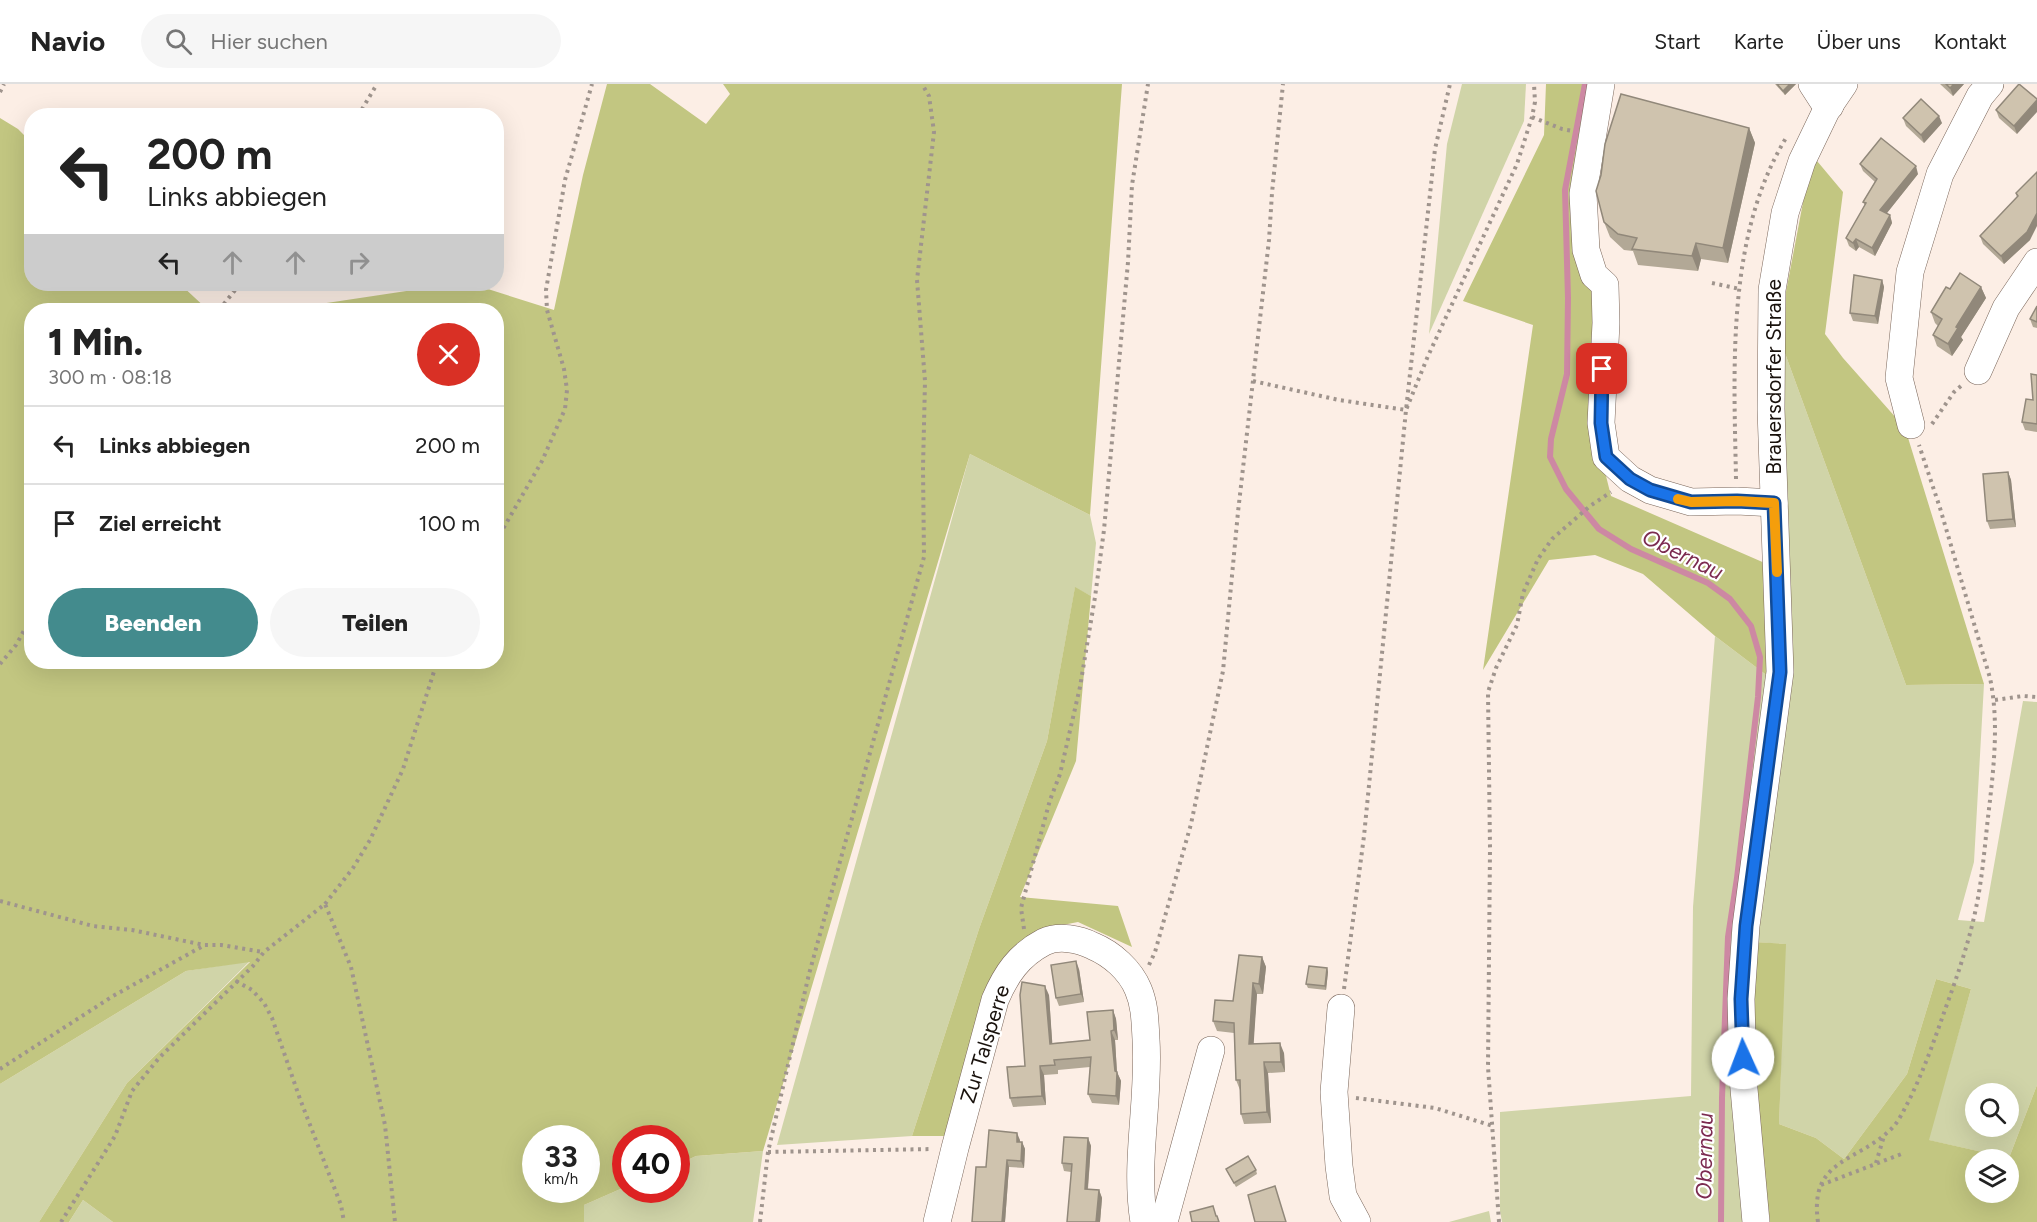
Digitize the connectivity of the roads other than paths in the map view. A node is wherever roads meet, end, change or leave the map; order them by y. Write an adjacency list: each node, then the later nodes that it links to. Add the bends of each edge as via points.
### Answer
1 (1601, 84): 8 (street, via 1583,194 1586,250 1594,275 1605,285 1601,423 1606,457 1640,485 1691,502)
2 (1812, 84): 4 (street, via 1823,101)
3 (1990, 84): 7 (street, via 1940,174 1910,272 1899,378)
4 (1837, 95): 8 (street, Brauersdorfer Straße, via 1802,161 1785,213 1772,290)
5 (2037, 262): 6 (street, via 2006,308)
6 (1978, 371)
7 (1921, 433)
8 (1774, 503): 15 (street, Brauersdorfer Straße, via 1780,672 1746,926 1741,999 1743,1078)
9 (1341, 1008): 14 (street, via 1334,1095 1343,1196)
10 (1211, 1050): 13 (street)
11 (937, 1222): 12 (street, Zur Talsperre, via 1003,981 1021,958 1047,940 1077,939 1112,956 1129,974 1145,1015 1148,1063 1139,1196)
12 (1144, 1222)
13 (1164, 1222)
14 (1357, 1222)
15 (1756, 1222)

